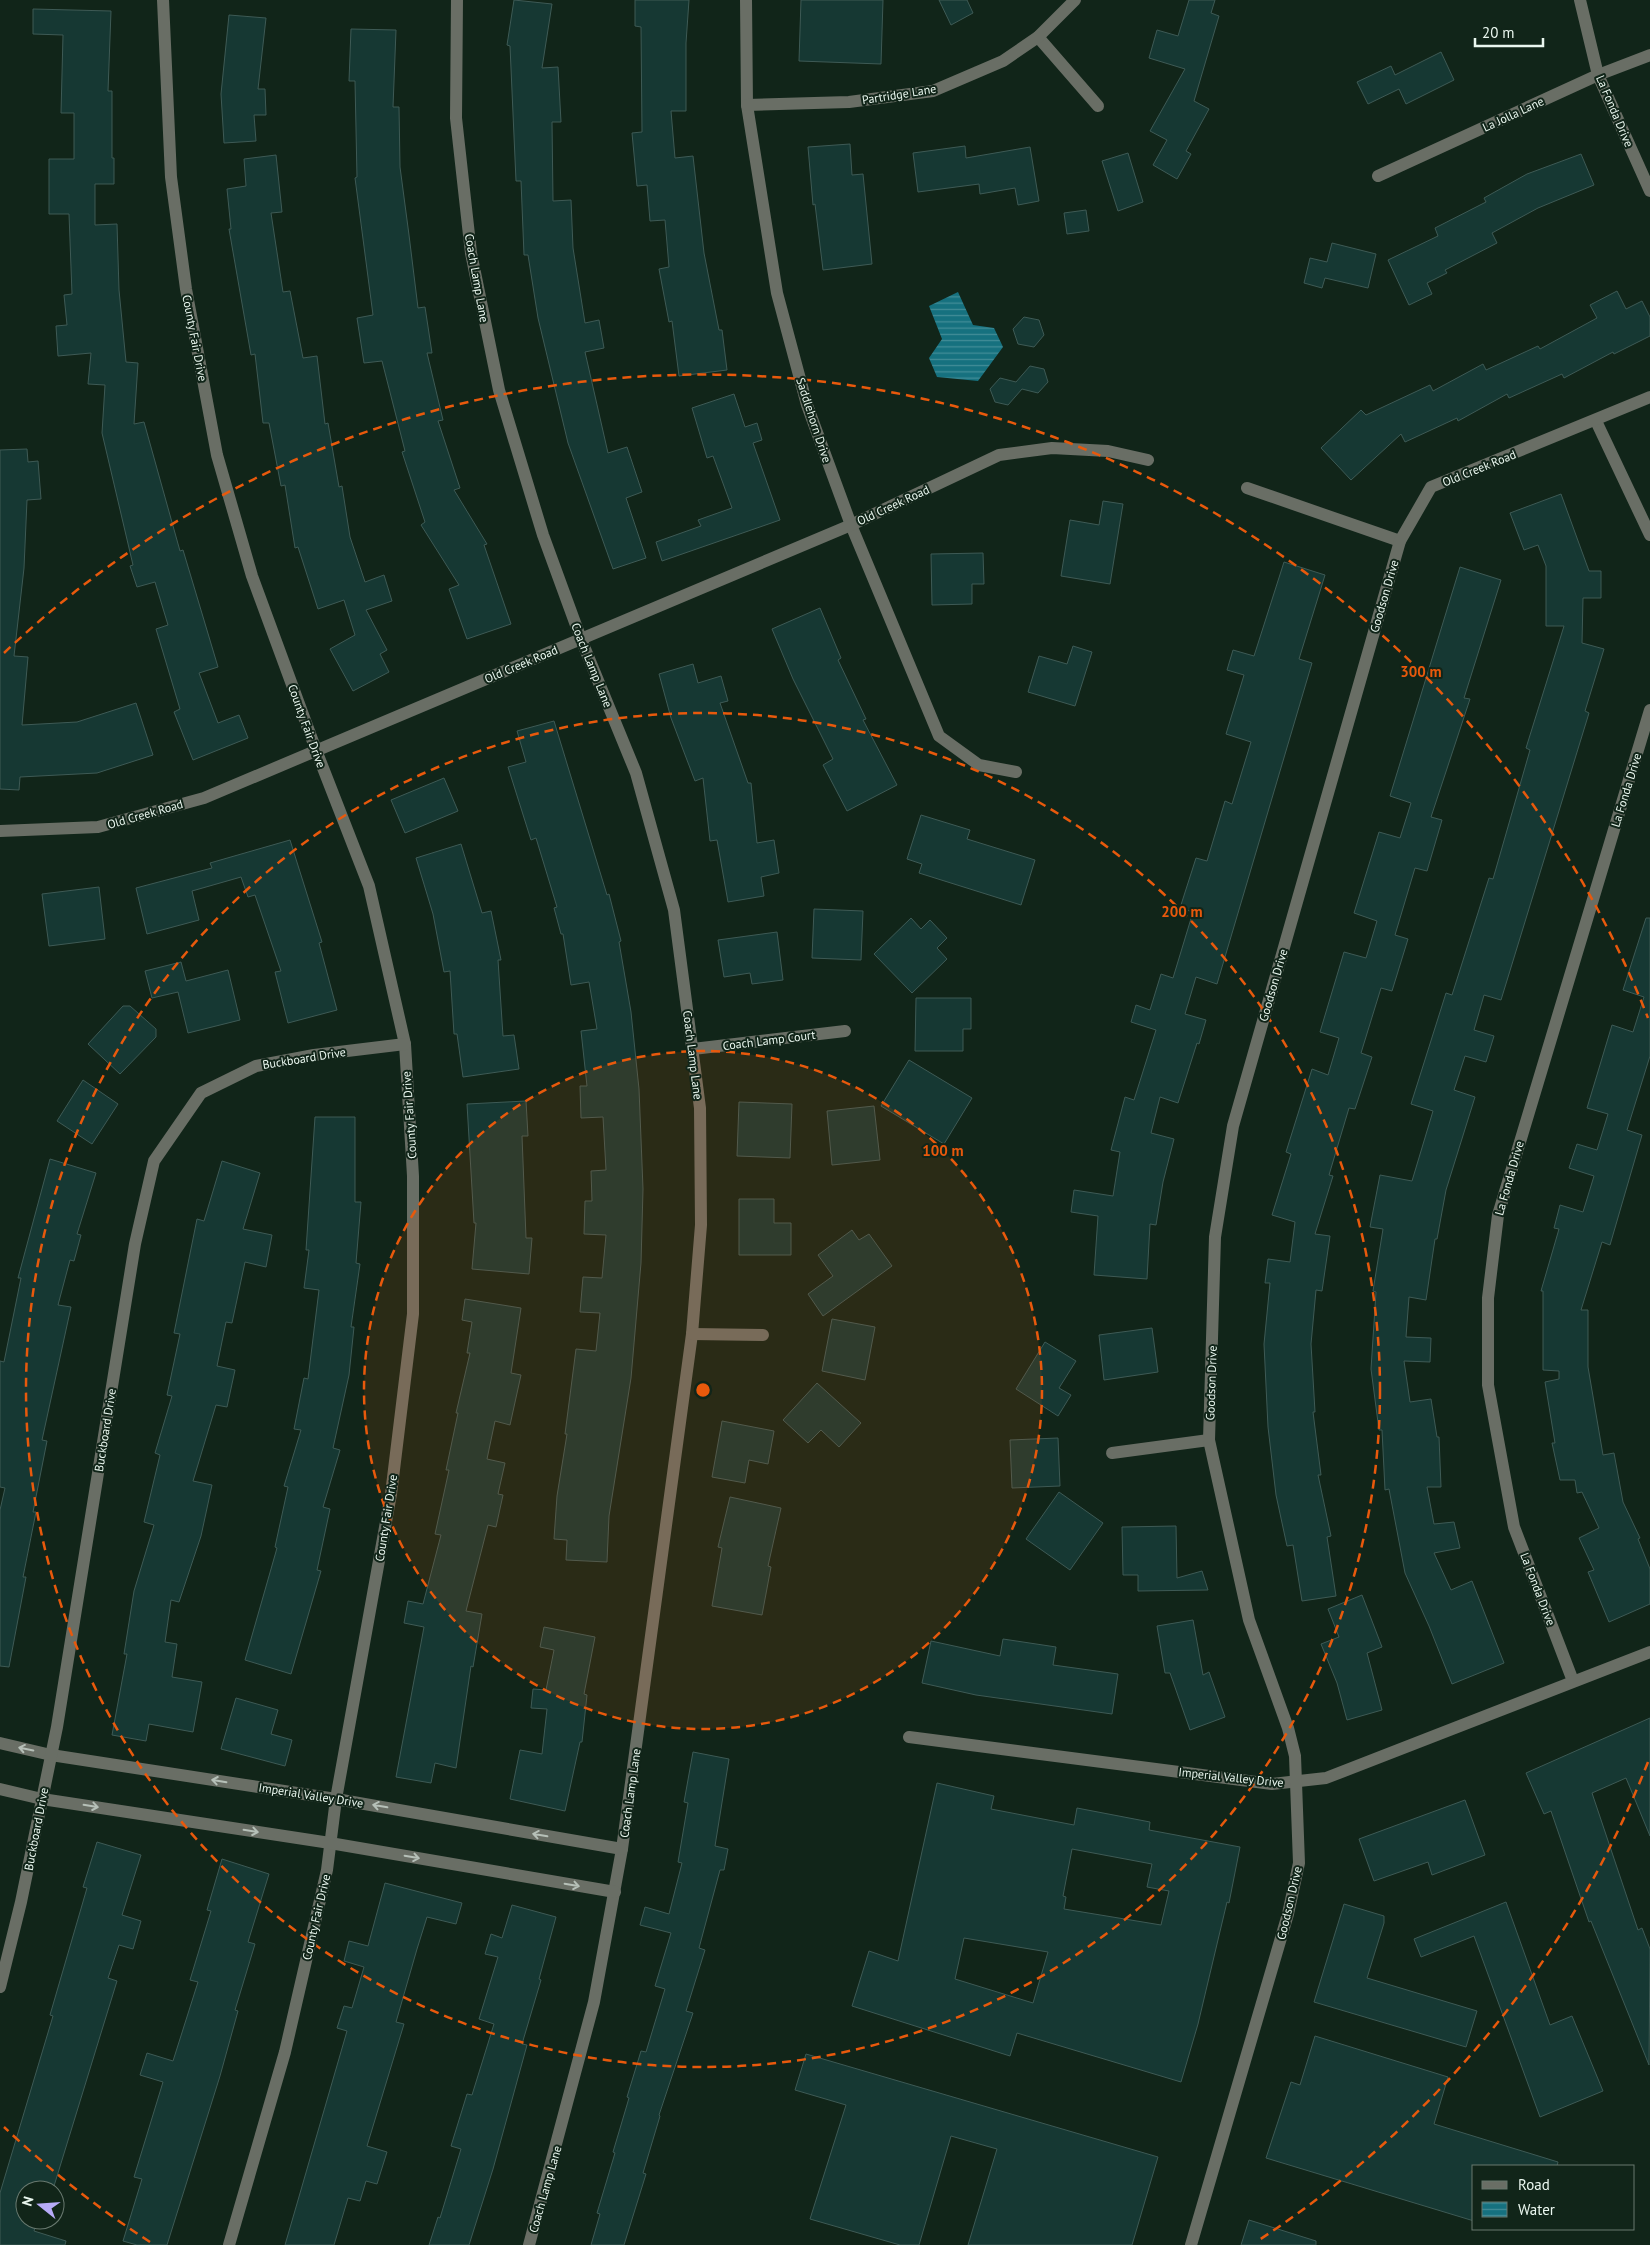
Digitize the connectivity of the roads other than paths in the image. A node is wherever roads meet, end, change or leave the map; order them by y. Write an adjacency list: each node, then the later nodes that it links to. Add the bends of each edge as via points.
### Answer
1 (163, 0): 22 (street, County Fair Drive, via 171,177 186,289 217,455 252,576)
2 (457, 0): 20 (street, Coach Lamp Lane, via 456,118 471,253 499,390 543,535)
3 (746, 0): 9 (street, Saddlehorn Drive)
4 (1075, 0): 6 (street, Partridge Lane)
5 (1580, 0): 8 (street, La Fonda Drive)
6 (1038, 37): 9 (street, Partridge Lane, via 1003,61 933,91 849,102); 10 (street)
7 (1650, 55): 8 (street, La Jolla Lane)
8 (1598, 75): 11 (street, La Jolla Lane); 12 (street, La Fonda Drive)
9 (747, 105): 17 (street, Saddlehorn Drive, via 776,293 807,405)
10 (1098, 106)
11 (1378, 176)
12 (1650, 191)
13 (1650, 397): 14 (street, Old Creek Road)
14 (1596, 421): 18 (street); 19 (street, Old Creek Road, via 1431,487)
15 (1148, 460): 17 (street, Old Creek Road, via 1108,451 1052,448 999,455)
16 (1247, 488): 19 (street)
17 (851, 525): 20 (street, Old Creek Road); 23 (street, Saddlehorn Drive, via 939,736 979,765)
18 (1650, 535)
19 (1400, 541): 30 (street, Goodson Drive, via 1233,1126 1215,1237)
20 (581, 640): 22 (street, Old Creek Road); 27 (street, Coach Lamp Lane, via 636,773 674,910)
21 (1650, 710): 33 (street, La Fonda Drive, via 1498,1215 1488,1298 1488,1384 1514,1527)
22 (316, 750): 24 (street, Old Creek Road, via 204,798 98,827); 26 (street, County Fair Drive, via 369,886)
23 (1016, 772)
24 (0, 831)
25 (845, 1031): 27 (street, Coach Lamp Court)
26 (405, 1044): 36 (street, Buckboard Drive, via 256,1066 201,1093 154,1161 135,1244); 40 (street, County Fair Drive, via 413,1176 413,1314 391,1494)
27 (693, 1049): 28 (street, Coach Lamp Lane, via 700,1108 701,1225)
28 (692, 1334): 29 (street); 42 (street, Coach Lamp Lane)
29 (764, 1334)
30 (1209, 1440): 31 (street); 37 (street, Goodson Drive, via 1249,1620 1288,1728 1295,1756)
31 (1112, 1453)
32 (1650, 1652): 33 (street, Imperial Valley Drive)
33 (1573, 1681): 37 (street, Imperial Valley Drive, via 1326,1778)
34 (909, 1737): 37 (street, Imperial Valley Drive, via 1272,1784)
35 (0, 1744): 36 (street, Imperial Valley Drive, one-way to 35)
36 (51, 1755): 39 (street, Buckboard Drive); 40 (street, Imperial Valley Drive, one-way to 36)
37 (1296, 1783): 47 (street, Goodson Drive, via 1299,1863 1288,1914)
38 (0, 1789): 39 (street)
39 (42, 1799): 41 (street, one-way to 41); 44 (street, Buckboard Drive, via 22,1902)
40 (336, 1799): 41 (street, County Fair Drive); 42 (street, Imperial Valley Drive, one-way to 40)
41 (330, 1843): 43 (street, one-way to 43); 45 (street, County Fair Drive, via 327,1870 285,2052)
42 (622, 1850): 43 (street, Coach Lamp Lane)
43 (615, 1892): 46 (street, Coach Lamp Lane, via 594,2002)
44 (0, 1987)
45 (229, 2245)
46 (529, 2245)
47 (1190, 2245)

